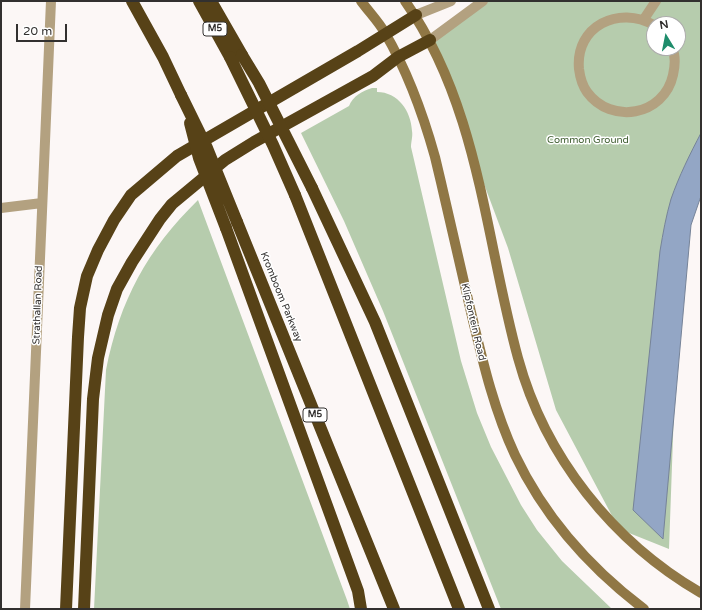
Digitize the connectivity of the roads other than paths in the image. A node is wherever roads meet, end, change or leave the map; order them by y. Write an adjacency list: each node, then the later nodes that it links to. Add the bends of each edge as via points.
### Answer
1 (51, 1): 17 (street, Strathallan Road)
2 (132, 1): 16 (highway, Kromboom Parkway / M5)
3 (199, 1): 25 (highway, M5, bridge, via 230,57 295,195)
4 (211, 1): 26 (highway, bridge, via 259,83 312,188 374,322)
5 (361, 1): 12 (main road, Klipfontein Road)
6 (405, 1): 10 (main road)
7 (451, 1): 10 (street)
8 (483, 1): 13 (street)
9 (656, 1): 11 (street)
10 (416, 15): 12 (highway); 13 (main road)
11 (644, 19): 14 (street, via 630,16 614,18 600,24 589,34 581,47 578,62 580,77 586,91 596,102 609,110 624,113 639,111 653,105 664,95 672,82)
12 (385, 33): 15 (main road, Klipfontein Road); 21 (highway, via 177,156 131,195 114,220 87,276 80,308)
13 (430, 40): 15 (highway); 19 (main road, via 462,116 518,359 531,397 548,433 570,472 593,502 654,561 678,580)
14 (674, 56)
15 (398, 57): 22 (highway, via 373,76 225,160 172,204 132,262 117,289 108,314 98,358 93,399); 27 (main road, Klipfontein Road, via 431,142 484,371 515,456 538,497 563,531 591,564)
16 (183, 100): 23 (highway, bridge, via 199,158 358,591); 24 (highway, Kromboom Parkway / M5, bridge, via 207,148)
17 (42, 203): 18 (street); 20 (street, Strathallan Road)
18 (1, 208)
19 (701, 593)
20 (26, 609)
21 (66, 609)
22 (84, 609)
23 (361, 609)
24 (394, 609)
25 (459, 609)
26 (489, 609)
27 (644, 609)

